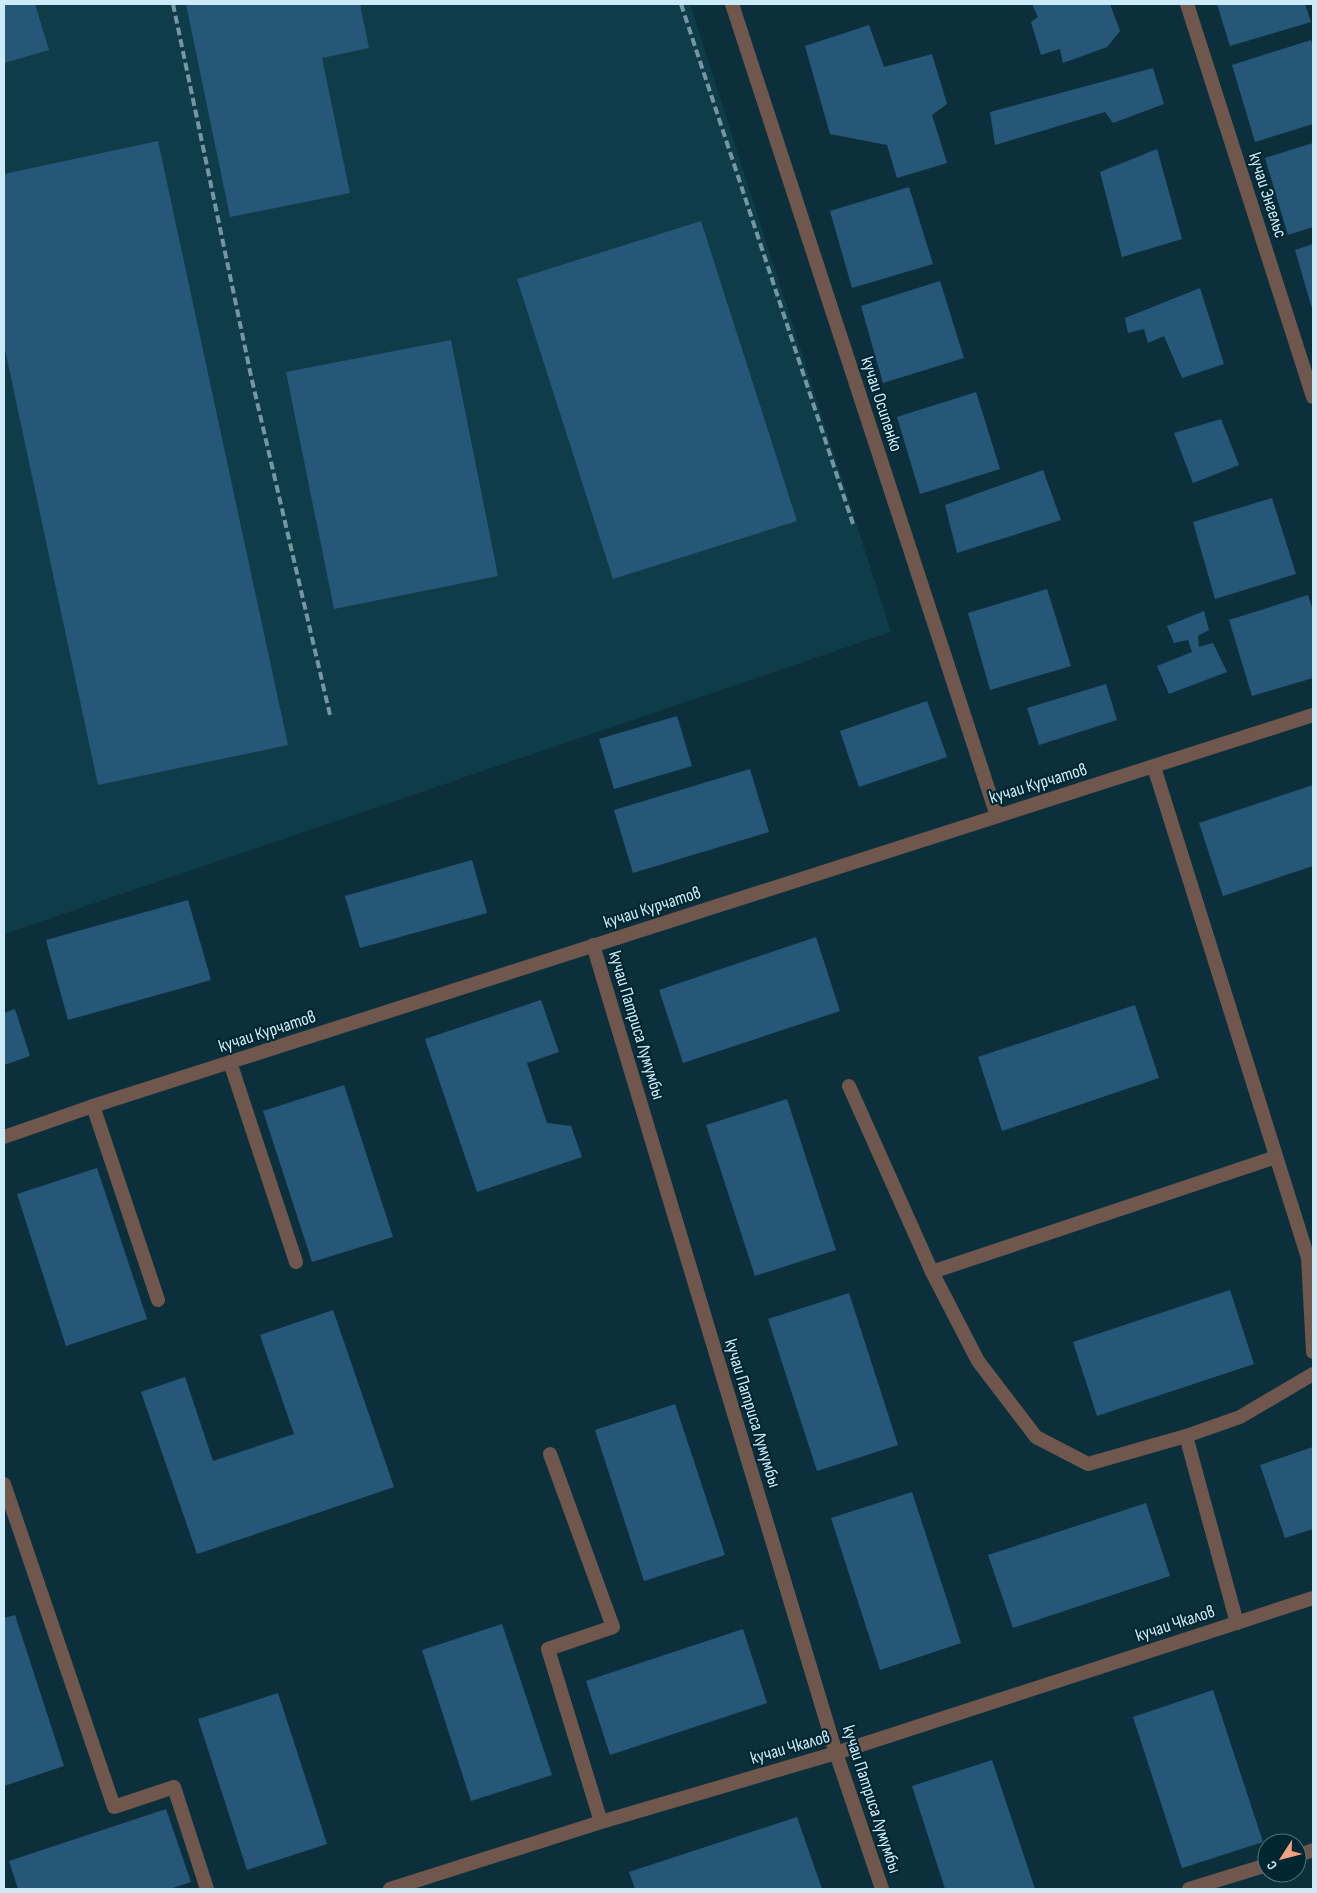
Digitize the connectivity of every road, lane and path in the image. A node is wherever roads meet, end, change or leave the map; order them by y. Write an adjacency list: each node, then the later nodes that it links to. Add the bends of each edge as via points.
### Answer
1 (732, 4): 6 (street, кучаи Осипенко)
2 (1187, 4): 3 (street, кучаи Энгельс)
3 (1313, 397)
4 (1313, 715): 5 (street, кучаи Курчатов)
5 (1154, 767): 6 (street, кучаи Курчатов); 12 (street)
6 (997, 816): 7 (street, кучаи Курчатов)
7 (593, 945): 8 (street, кучаи Курчатов); 23 (street, кучаи Патриса Лумумбы)
8 (230, 1062): 10 (street, кучаи Курчатов); 13 (street)
9 (849, 1086): 14 (street)
10 (93, 1106): 11 (street, кучаи Курчатов); 15 (street)
11 (4, 1137)
12 (1276, 1157): 14 (street); 16 (street, via 1308,1258)
13 (296, 1262)
14 (932, 1272): 18 (street, via 978,1361 1036,1437 1088,1464)
15 (158, 1300)
16 (1313, 1352)
17 (1313, 1374): 18 (street, via 1240,1417)
18 (1186, 1436): 22 (street)
19 (550, 1454): 24 (street, via 613,1627 548,1649)
20 (4, 1484): 26 (street, via 114,1807 174,1787)
21 (1313, 1598): 22 (street, кучаи Чкалов)
22 (1237, 1623): 23 (street, кучаи Чкалов)
23 (836, 1753): 24 (street, кучаи Чкалов); 28 (street, кучаи Патриса Лумумбы)
24 (601, 1822): 27 (street, кучаи Чкалов)
25 (1257, 1868): 29 (street)
26 (207, 1889)
27 (390, 1889)
28 (882, 1889)
29 (1190, 1889)

